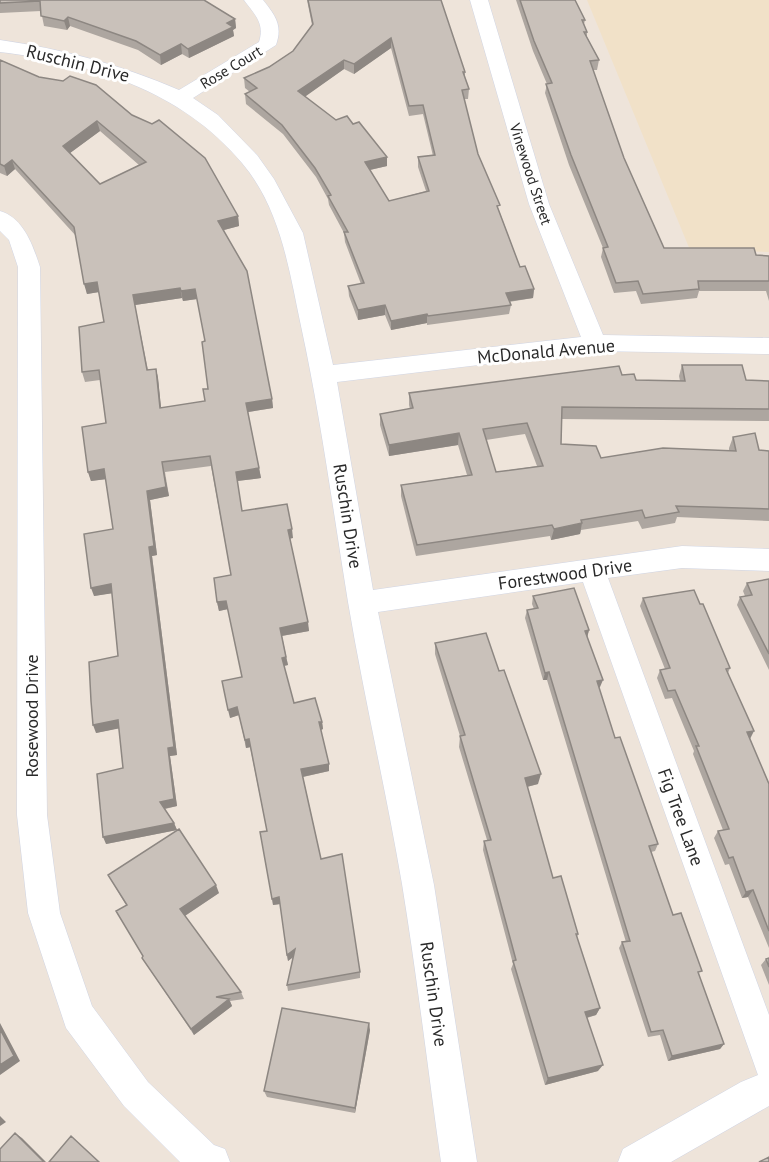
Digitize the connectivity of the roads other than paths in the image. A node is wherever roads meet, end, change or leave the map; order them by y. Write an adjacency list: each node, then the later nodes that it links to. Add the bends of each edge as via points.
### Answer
1 (253, 0): 4 (street, Rose Court, via 270,19 272,32 267,45)
2 (478, 0): 6 (street, Vinewood Street, via 539,204)
3 (0, 46): 4 (street, Ruschin Drive, via 47,52 124,73)
4 (180, 98): 8 (street, Ruschin Drive, via 232,137 264,178 288,224)
5 (0, 218): 14 (street, Rosewood Drive, via 19,238 29,267 32,814 44,913 78,1016 136,1094 203,1159)
6 (595, 343): 7 (street, McDonald Avenue); 8 (street, McDonald Avenue)
7 (769, 346)
8 (323, 375): 11 (street, Ruschin Drive)
9 (769, 560): 10 (street, Forestwood Drive, via 682,557)
10 (592, 571): 11 (street, Forestwood Drive); 12 (street, Fig Tree Lane)
11 (362, 603): 15 (street, Ruschin Drive, via 418,885)
12 (769, 1062)
13 (769, 1088): 16 (street)
14 (212, 1162)
15 (459, 1162)
16 (636, 1162)

